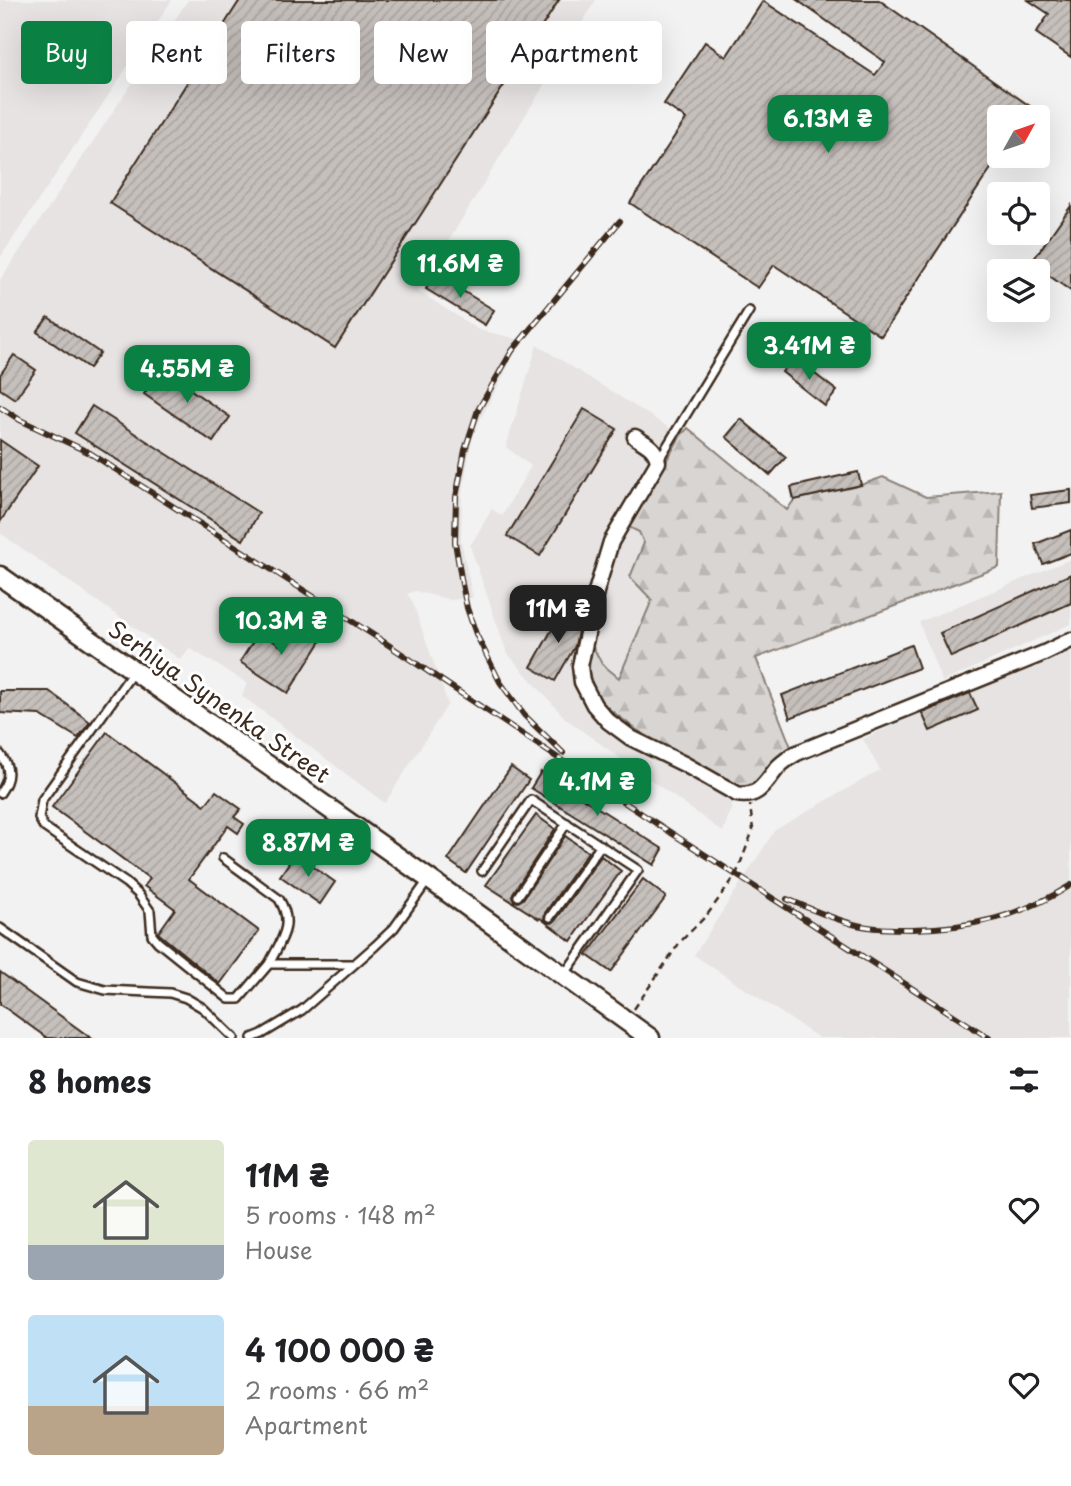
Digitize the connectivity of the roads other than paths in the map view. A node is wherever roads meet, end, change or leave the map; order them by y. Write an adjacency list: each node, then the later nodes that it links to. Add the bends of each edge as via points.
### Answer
1 (749, 311): 3 (lane)
2 (635, 437): 3 (street, via 657,453)
3 (658, 462): 5 (street, via 611,542 580,666 582,682 594,705 631,738 737,794 757,792 797,752)
4 (0, 576): 6 (street, Serhiya Synenka Street)
5 (1071, 640)
6 (134, 671): 13 (street, Serhiya Synenka Street); 17 (lane, via 41,800 39,818 44,827 138,894 150,911 152,935 158,943 224,996 239,999)
7 (0, 754): 8 (lane, via 9,775)
8 (0, 793)
9 (567, 824): 10 (lane); 12 (lane, via 531,800); 14 (lane)
10 (601, 845): 15 (lane); 19 (lane, via 638,870)
11 (223, 859): 17 (lane, via 285,908 287,929)
12 (482, 871)
13 (429, 880): 18 (lane, via 394,928); 19 (street, Serhiya Synenka Street)
14 (518, 896)
15 (550, 917)
16 (0, 928): 20 (lane, via 77,982 105,990 186,998)
17 (269, 964): 18 (lane)
18 (353, 964): 21 (lane, via 302,1010)
19 (564, 976): 22 (street, Serhiya Synenka Street)
20 (234, 1038)
21 (252, 1038)
22 (649, 1038)

